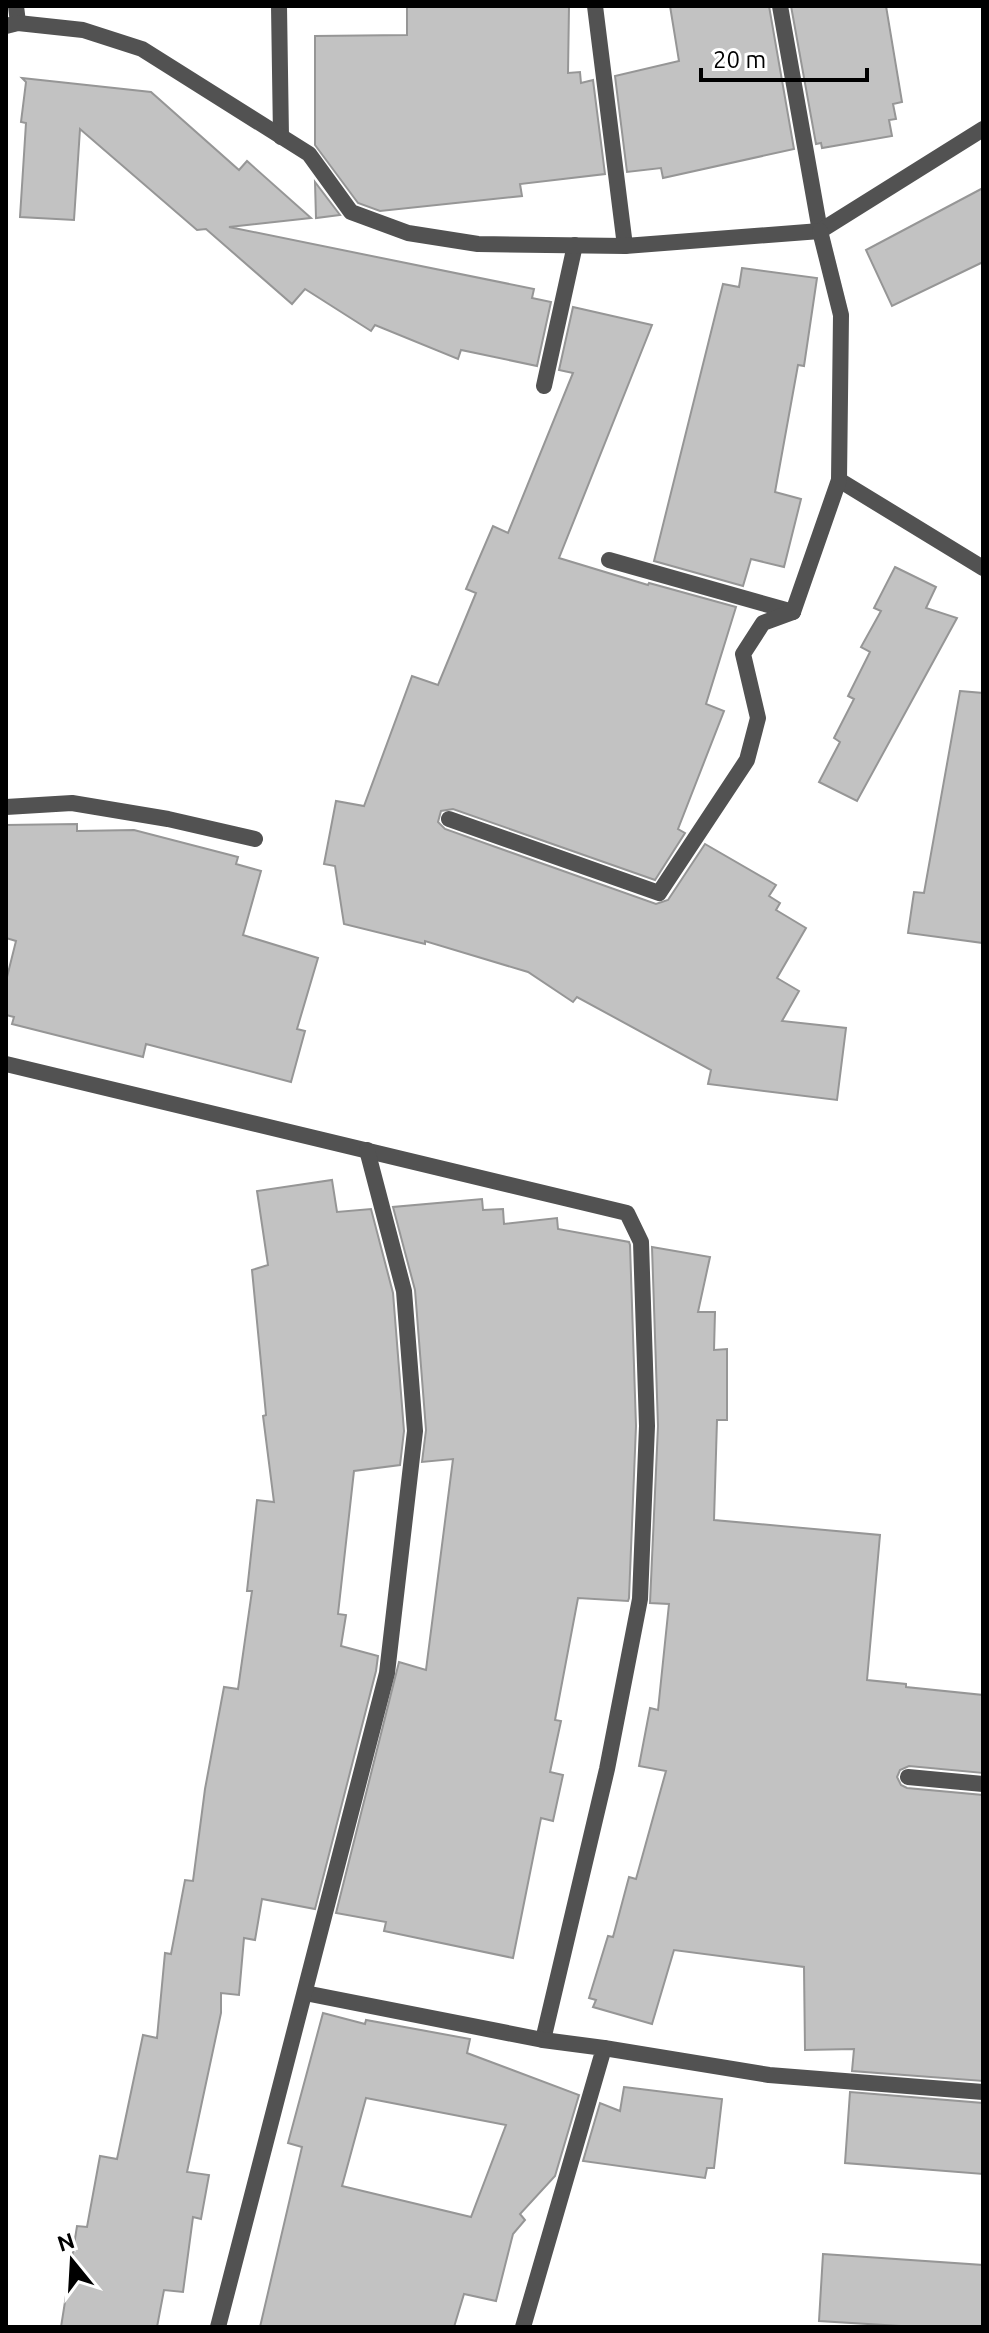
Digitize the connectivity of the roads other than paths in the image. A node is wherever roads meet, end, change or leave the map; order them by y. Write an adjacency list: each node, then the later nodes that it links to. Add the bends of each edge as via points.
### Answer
1 (16, 6): 5 (street)
2 (279, 6): 7 (street)
3 (595, 6): 10 (street)
4 (780, 6): 8 (street)
5 (12, 25): 7 (street, via 83,30 142,49)
6 (983, 129): 8 (street)
7 (281, 137): 9 (street, via 309,154 351,212 408,233 478,244)
8 (820, 231): 10 (street); 12 (street, via 841,315)
9 (575, 245): 10 (street); 11 (street)
10 (625, 246)
11 (544, 386)
12 (839, 480): 14 (street); 15 (street)
13 (609, 560): 15 (street)
14 (983, 568)
15 (793, 612): 17 (street, via 763,623 743,654 758,718 747,760 659,893)
16 (6, 807): 18 (street, via 72,803)
17 (449, 819)
18 (255, 839)
19 (6, 1064): 20 (street)
20 (367, 1150): 23 (street, via 404,1291 415,1431 387,1673); 24 (street, via 627,1213 641,1242 647,1426 640,1599 607,1769)
21 (908, 1777): 22 (street)
22 (983, 1784)
23 (305, 1993): 24 (street); 27 (street)
24 (543, 2040): 25 (street)
25 (604, 2048): 26 (street, via 769,2075); 28 (street)
26 (983, 2092)
27 (218, 2327)
28 (523, 2327)

